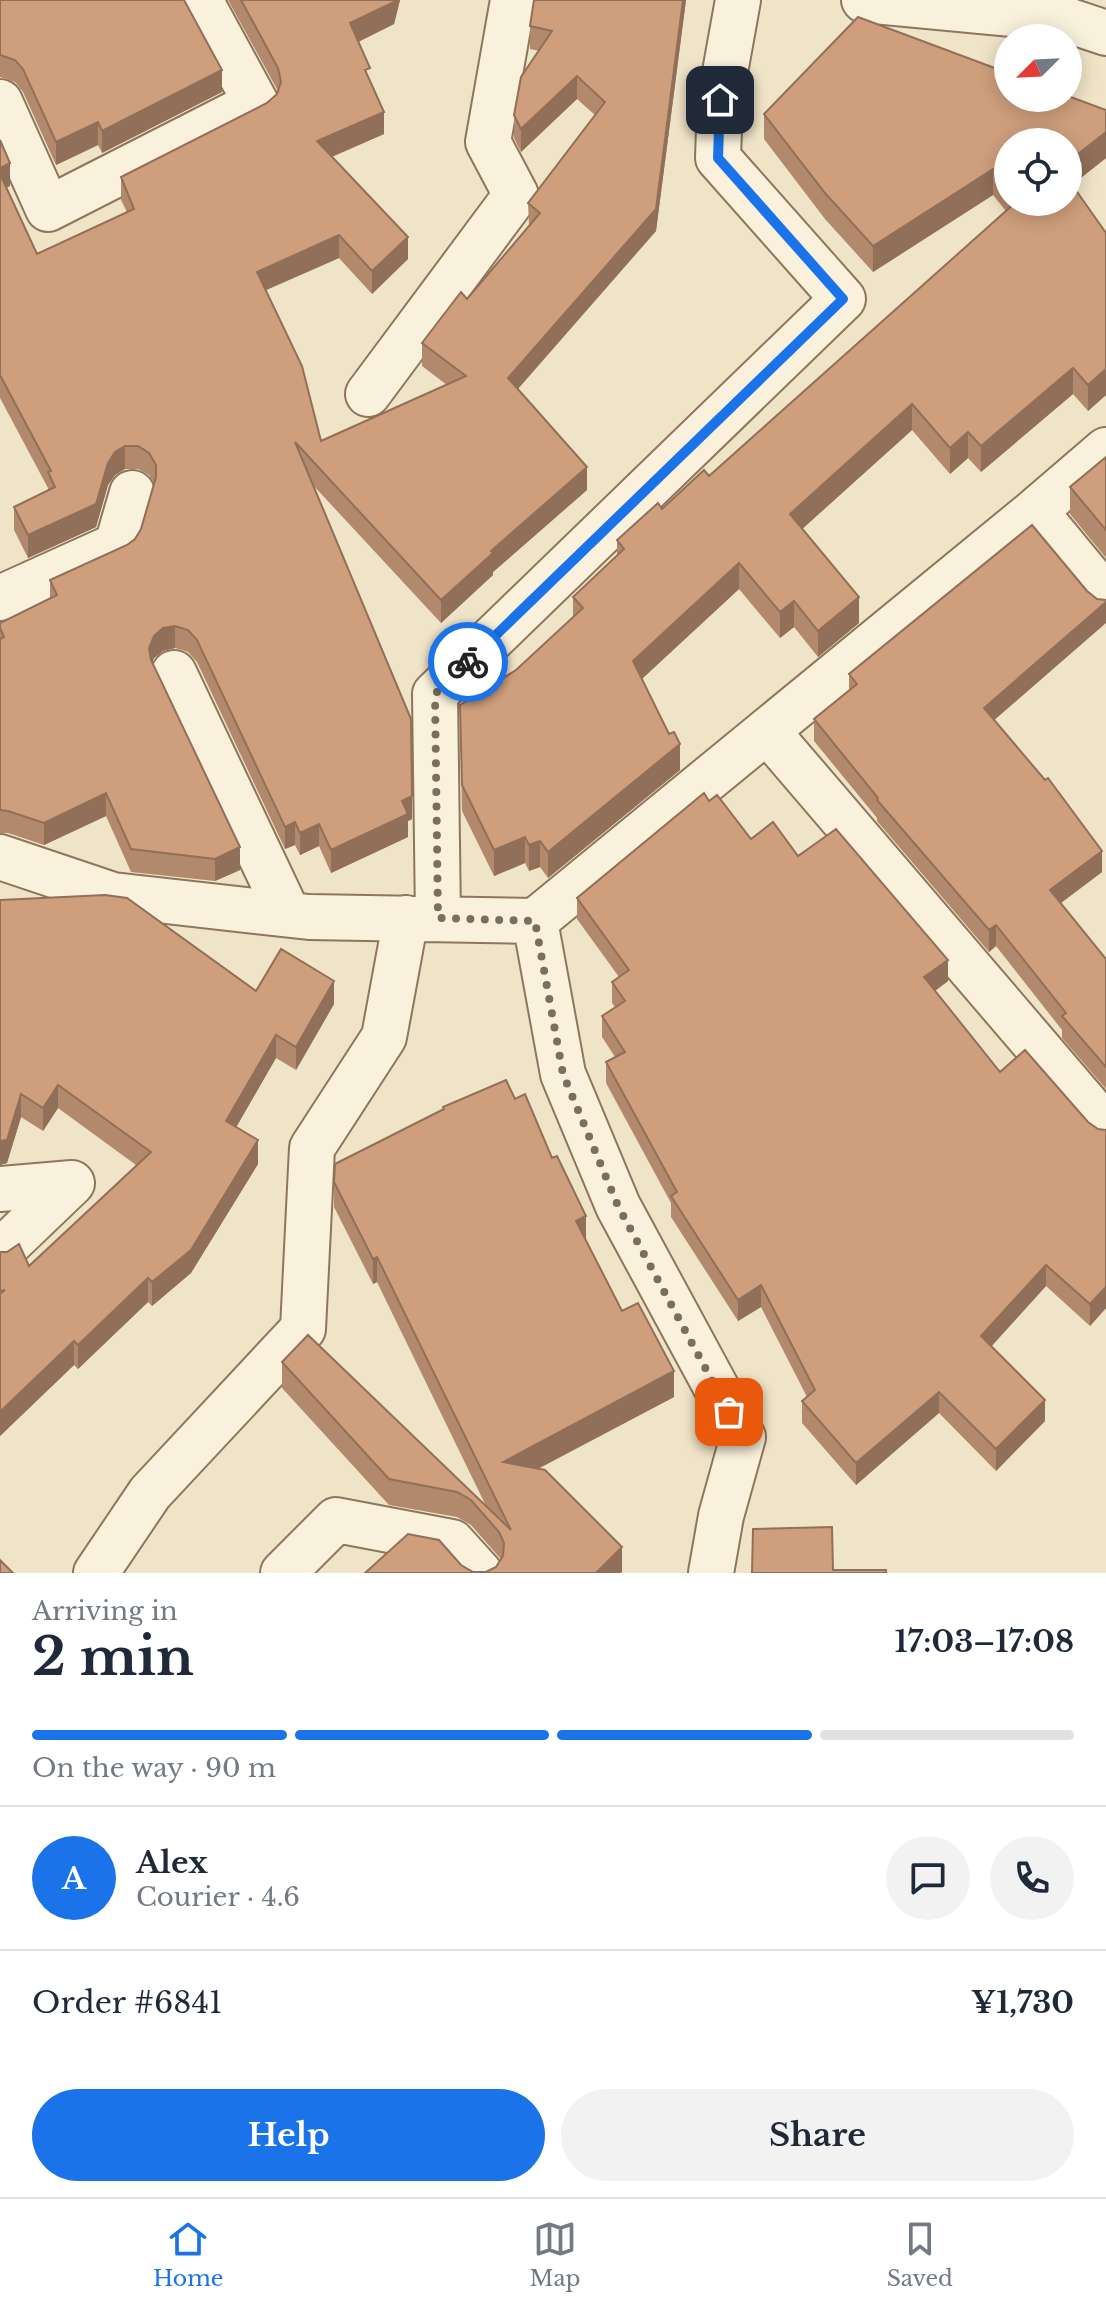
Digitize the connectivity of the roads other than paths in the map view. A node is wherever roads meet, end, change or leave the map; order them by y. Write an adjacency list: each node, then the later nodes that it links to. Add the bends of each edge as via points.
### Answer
1 (200, 0): 7 (street, via 256,103 145,160 48,209)
2 (513, 0): 8 (street, via 488,142 516,195)
3 (738, 0): 18 (street, via 720,100 718,158 843,299 435,694)
4 (864, 0): 5 (street)
5 (1068, 9): 6 (street)
6 (1106, 33)
7 (0, 102)
8 (368, 394)
9 (1106, 450): 11 (street)
10 (132, 493): 13 (street, via 117,545)
11 (1035, 511): 12 (street); 15 (street)
12 (1106, 597)
13 (0, 598)
14 (174, 673): 17 (street)
15 (767, 731): 19 (street); 20 (street)
16 (0, 857): 17 (street, via 113,895)
17 (288, 914): 18 (street)
18 (422, 918): 19 (street); 23 (street, via 384,1037 312,1148 303,1329 150,1493)
19 (535, 921): 26 (street, via 563,1074 618,1206 743,1437)
20 (1106, 1127)
21 (0, 1189): 22 (street, via 72,1183)
22 (0, 1252)
23 (96, 1573)
24 (283, 1573): 25 (street, via 336,1520 452,1542)
25 (480, 1573)
26 (711, 1573)

